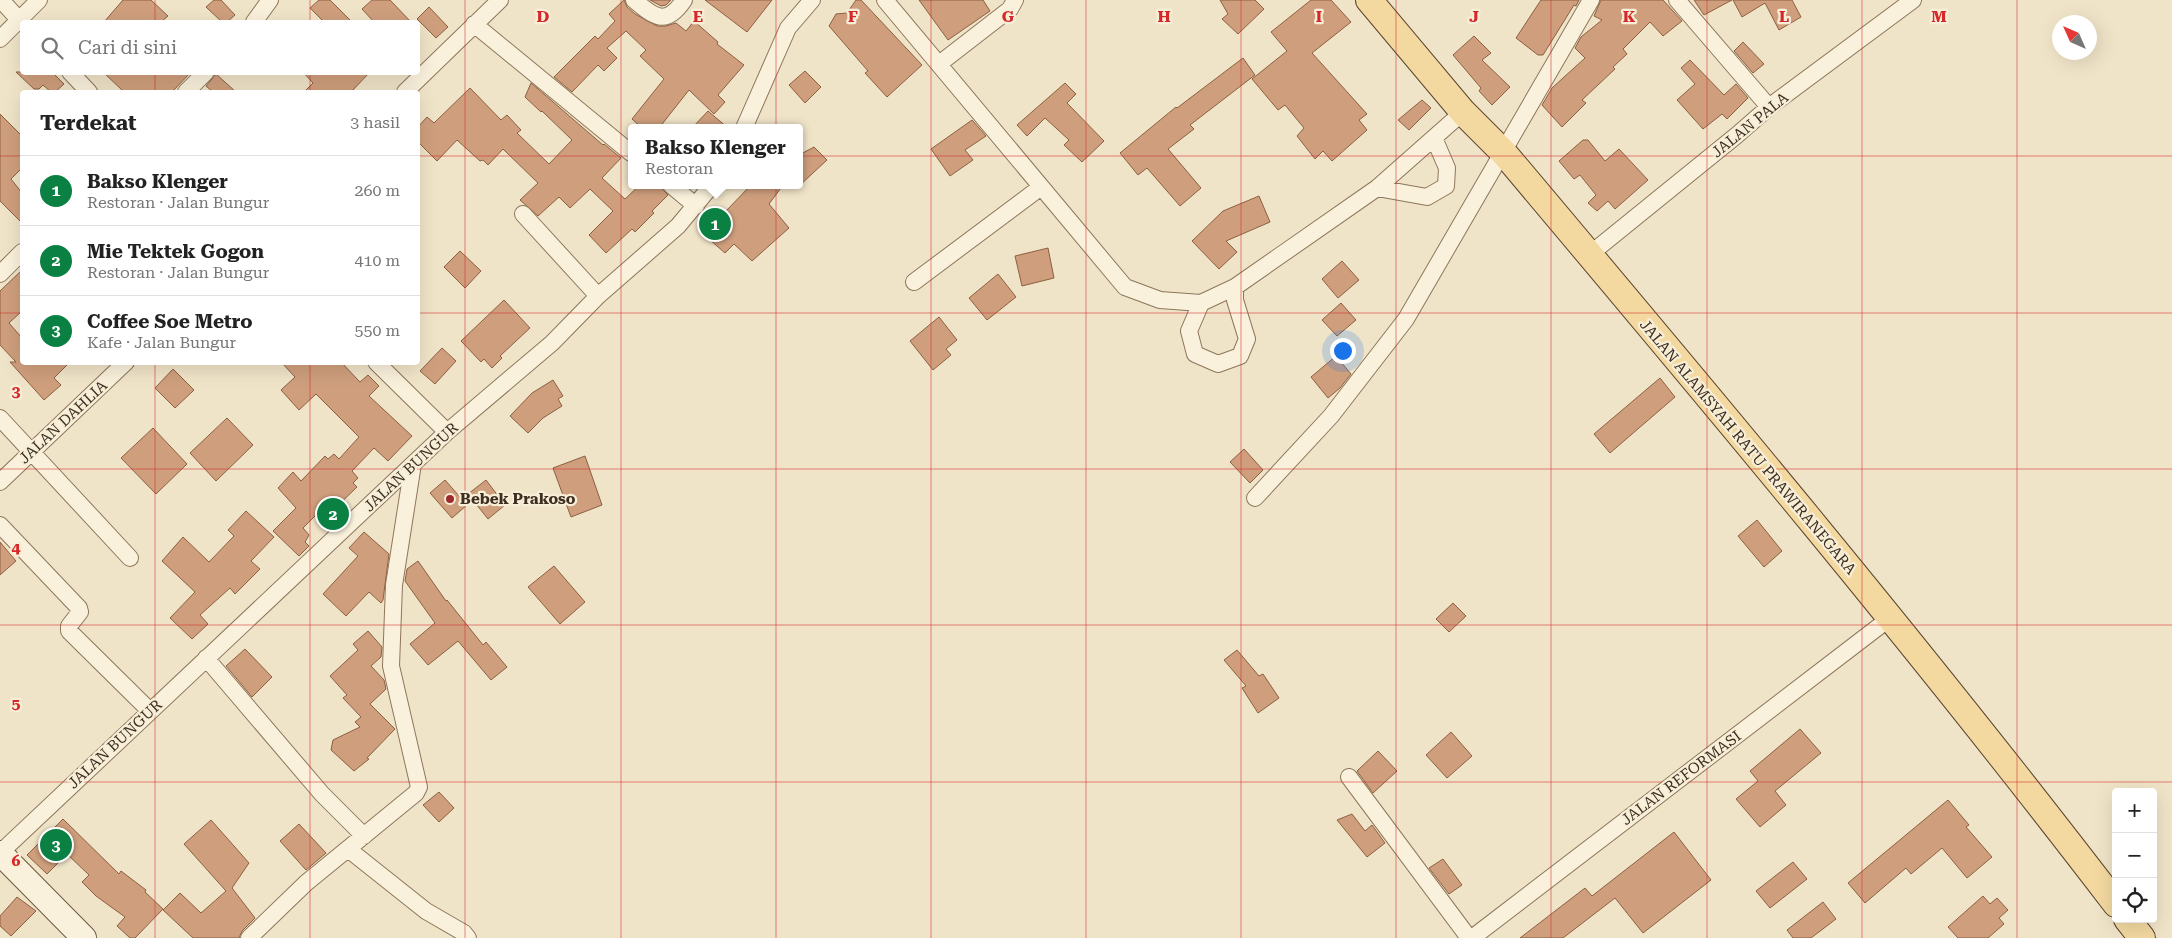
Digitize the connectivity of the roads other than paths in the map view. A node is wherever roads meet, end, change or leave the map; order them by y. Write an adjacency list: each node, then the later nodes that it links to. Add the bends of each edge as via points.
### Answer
1 (1, 0): 14 (street)
2 (39, 0): 15 (street)
3 (270, 0): 16 (street)
4 (634, 0): 5 (street, via 660,18 675,12)
5 (684, 0)
6 (812, 0): 28 (street, via 788,28)
7 (885, 0): 20 (street)
8 (1015, 0): 20 (street, via 1010,9)
9 (1369, 0): 27 (main road, JALAN ALAMSYAH RATU PRAWIRANEGARA)
10 (1591, 0): 31 (street)
11 (1677, 0): 26 (street)
12 (1913, 0): 26 (street, JALAN PALA)
13 (497, 1): 18 (street)
14 (20, 20)
15 (22, 20)
16 (255, 20)
17 (20, 22): 19 (street)
18 (474, 24): 25 (street); 30 (street)
19 (0, 39)
20 (938, 64): 32 (street)
21 (73, 75): 23 (street)
22 (203, 75): 24 (street)
23 (87, 90)
24 (188, 90)
25 (407, 90)
26 (1768, 107): 39 (street, JALAN PALA)
27 (1463, 112): 29 (street); 31 (main road, JALAN ALAMSYAH RATU PRAWIRANEGARA)
28 (746, 124)
29 (1434, 138): 33 (street); 33 (street, via 1447,168 1446,186 1427,197)
30 (628, 151)
31 (1504, 153): 39 (main road, JALAN ALAMSYAH RATU PRAWIRANEGARA); 52 (street, via 1406,319 1331,416)
32 (1041, 187): 41 (street); 44 (street, via 1125,287 1160,300)
33 (1377, 188): 42 (street)
34 (676, 189): 36 (street)
35 (709, 189): 36 (street, JALAN BUNGUR)
36 (696, 206): 43 (street, JALAN BUNGUR, via 678,226)
37 (523, 214): 43 (street)
38 (20, 254): 40 (street)
39 (1590, 255): 55 (main road, JALAN ALAMSYAH RATU PRAWIRANEGARA)
40 (0, 274)
41 (914, 282)
42 (1235, 287): 44 (street); 44 (street, via 1234,300 1248,339 1240,356 1218,364 1195,354 1189,331)
43 (598, 296): 48 (street, JALAN BUNGUR, via 552,343)
44 (1201, 302)
45 (123, 365): 49 (street, JALAN DAHLIA)
46 (379, 365): 48 (street)
47 (0, 418): 49 (street)
48 (447, 432): 50 (street, JALAN BUNGUR)
49 (32, 451): 51 (street, JALAN DAHLIA); 54 (street)
50 (414, 464): 56 (street, JALAN BUNGUR); 59 (street, via 394,585 391,666 419,787)
51 (0, 482)
52 (1255, 498)
53 (0, 525): 57 (street, via 79,608 80,612 69,626 69,631)
54 (130, 558)
55 (1890, 618): 62 (main road, JALAN ALAMSYAH RATU PRAWIRANEGARA); 67 (street, JALAN REFORMASI)
56 (206, 658): 57 (street, JALAN BUNGUR); 59 (street, via 322,794)
57 (150, 711): 61 (street, JALAN BUNGUR)
58 (1349, 777): 67 (street)
59 (364, 836): 60 (street)
60 (348, 849): 65 (street, via 306,883); 66 (street, via 426,910)
61 (0, 853): 64 (street)
62 (2112, 899)
63 (2130, 923): 68 (main road)
64 (84, 938)
65 (249, 938)
66 (468, 938)
67 (1471, 938)
68 (2142, 938)

